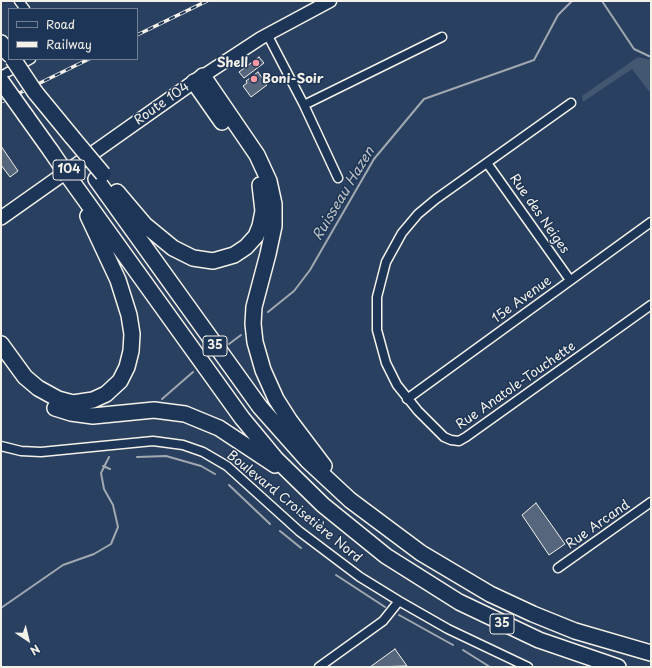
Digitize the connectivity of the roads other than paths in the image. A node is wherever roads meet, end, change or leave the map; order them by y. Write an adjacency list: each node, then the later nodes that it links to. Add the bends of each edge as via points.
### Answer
1 (330, 1): 2 (main road, Route 104)
2 (266, 34): 7 (main road, Route 104); 10 (street)
3 (442, 37): 10 (street)
4 (13, 60): 12 (highway, 35, bridge)
5 (29, 60): 6 (street)
6 (1, 76)
7 (198, 79): 12 (highway, via 242,150 259,183 263,215 258,231 249,244 234,255 219,260 198,259 183,254 145,225); 15 (main road, Route 104 / 104); 24 (highway, via 257,155 267,174 273,196 273,233 254,311 254,333 260,361 269,385 285,414)
8 (1, 81): 14 (highway, 35, bridge)
9 (571, 102): 11 (street, Rue Anatole-Touchette)
10 (304, 105): 13 (street)
11 (487, 163): 17 (street, Rue des Neiges); 21 (street, Rue Anatole-Touchette, via 418,214 398,239 386,262 377,296 377,330 388,370)
12 (100, 176): 24 (highway, 35, via 257,403 305,458)
13 (338, 178)
14 (78, 192): 19 (highway, via 126,301 132,340 125,372 117,385 102,397 84,402 63,401 48,395 29,381); 23 (highway, 35, via 242,418)
15 (1, 218)
16 (651, 222): 17 (street, 15e Avenue)
17 (570, 280): 21 (street, 15e Avenue)
18 (651, 305): 21 (street, Rue Anatole-Touchette, via 462,440 444,437)
19 (1, 344)
20 (1, 363): 23 (highway, via 25,390 57,409 93,416 154,410 184,414 219,428)
21 (407, 398)
22 (1, 446): 27 (street, Boulevard Croisetière Nord, via 21,451 45,452 153,441 196,450 227,466 318,546 360,577)
23 (295, 478): 31 (highway, 35, via 362,538 447,595 482,615 528,636)
24 (350, 500): 28 (highway, 35, via 421,553 490,594 575,631)
25 (651, 502): 26 (street, Rue Arcand)
26 (558, 568)
27 (399, 601): 29 (street, via 383,621); 30 (street, Boulevard Croisetière Nord, via 507,662)
28 (651, 653)
29 (319, 667)
30 (528, 667)
31 (618, 667)

